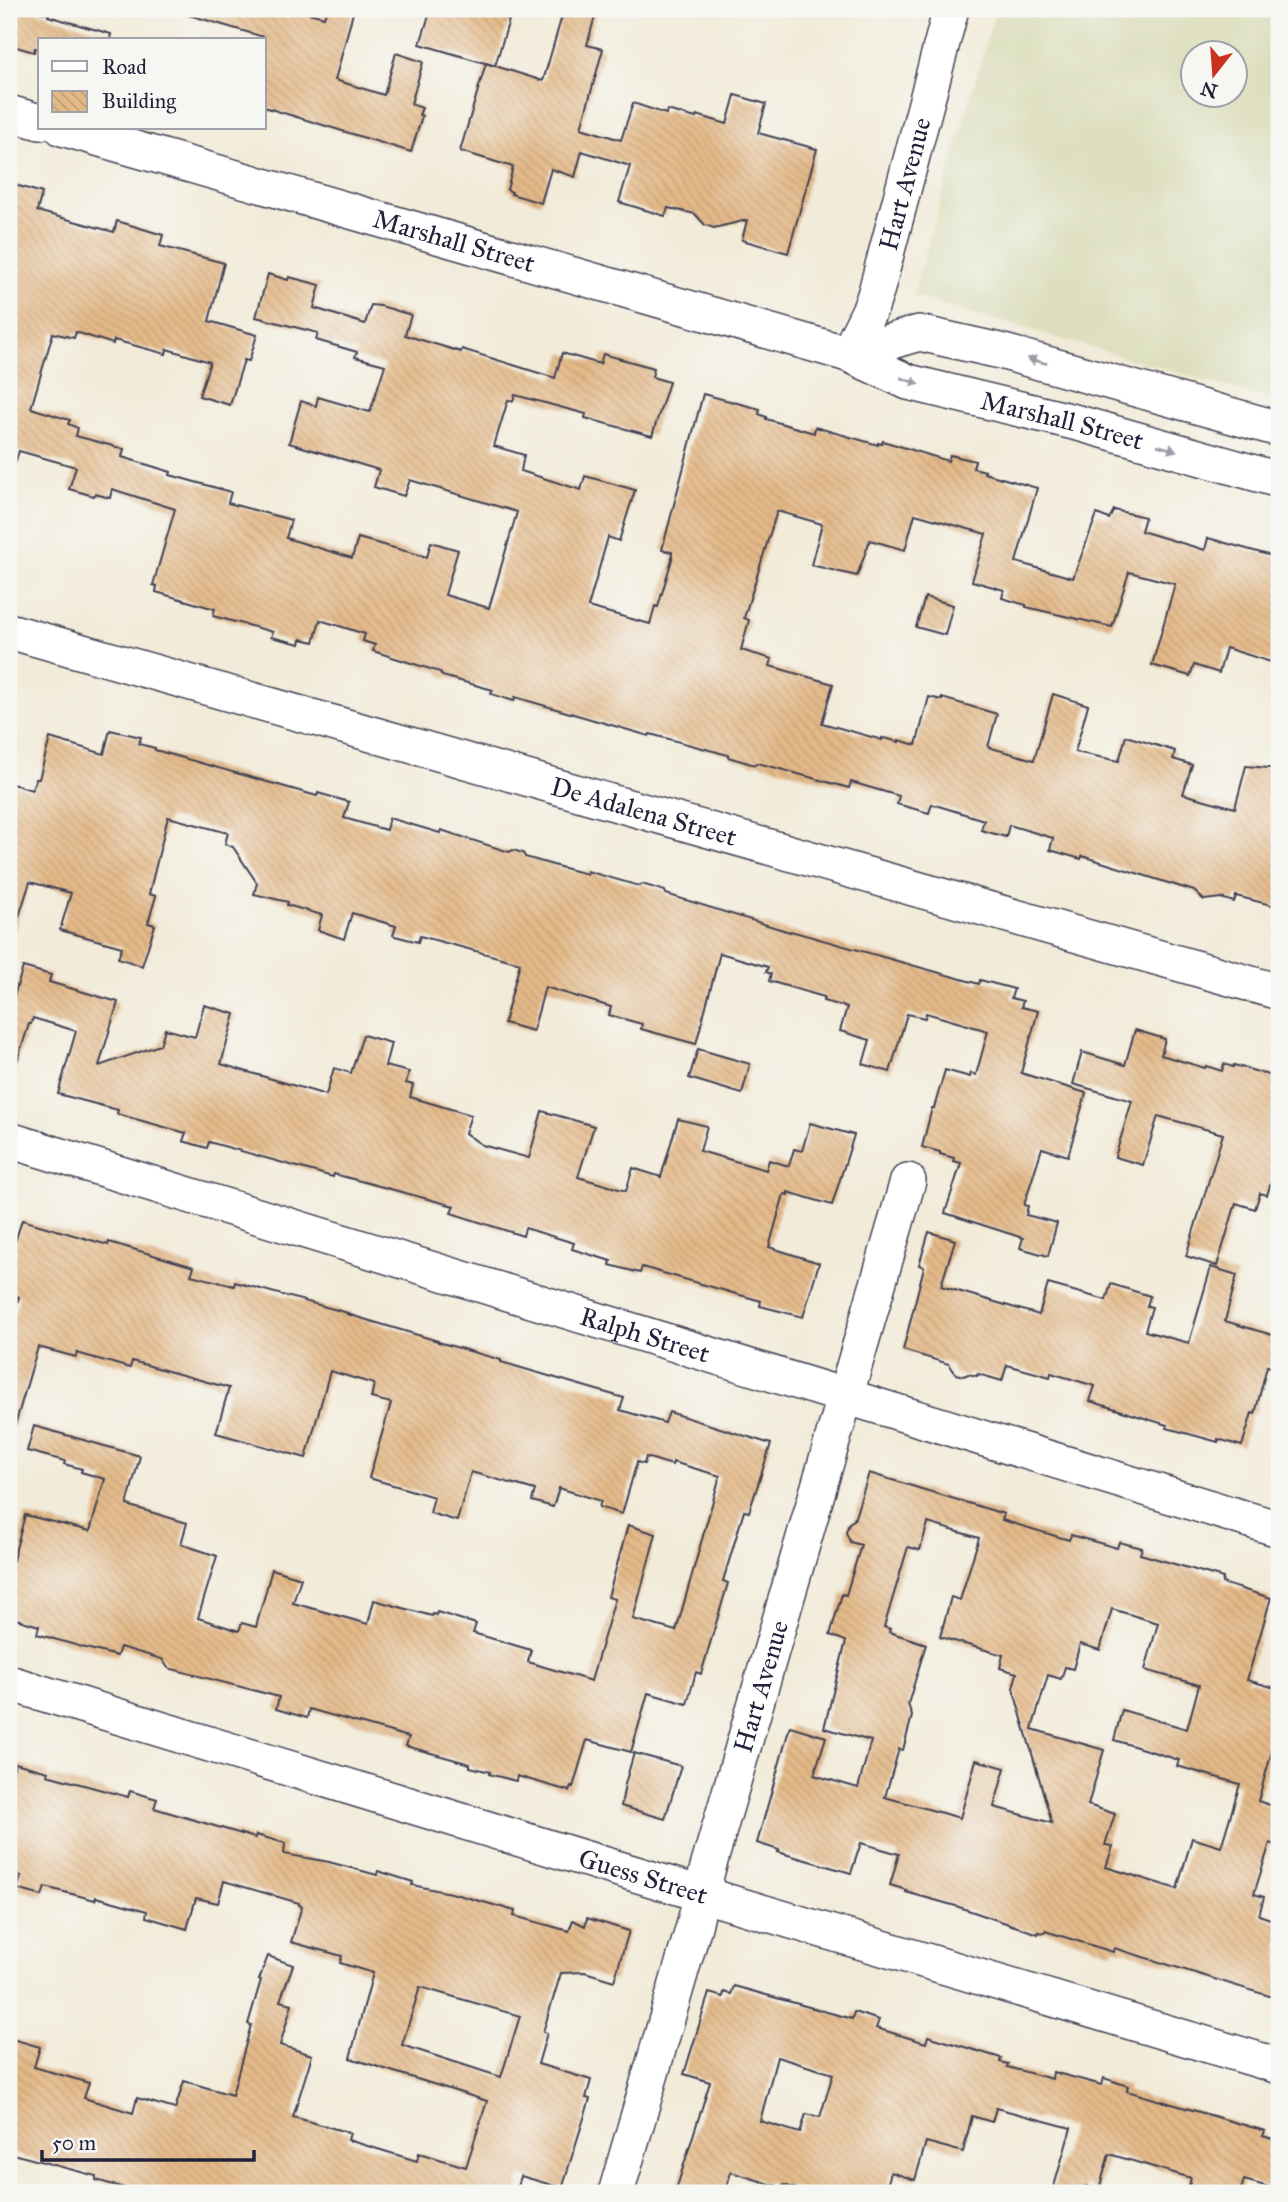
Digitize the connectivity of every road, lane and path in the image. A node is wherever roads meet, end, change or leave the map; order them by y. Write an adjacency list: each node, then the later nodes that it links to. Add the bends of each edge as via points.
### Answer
1 (951, 9): 5 (street, Hart Avenue, via 876,292)
2 (9, 113): 3 (street)
3 (38, 121)
4 (69, 130): 5 (street, Marshall Street)
5 (848, 354): 6 (street, Marshall Street, one-way to 5, via 926,334); 7 (street, Marshall Street, one-way to 7, via 908,382 1078,423)
6 (1279, 429)
7 (1279, 480)
8 (9, 631): 9 (street, De Adalena Street)
9 (1279, 992)
10 (9, 1140): 12 (street, Ralph Street)
11 (908, 1181): 12 (street, Hart Avenue)
12 (846, 1397): 13 (street, Ralph Street); 15 (street, Hart Avenue)
13 (1279, 1529)
14 (9, 1683): 15 (street, Guess Street)
15 (701, 1894): 16 (street, Guess Street); 17 (street, Hart Avenue)
16 (1279, 2066)
17 (616, 2193)

